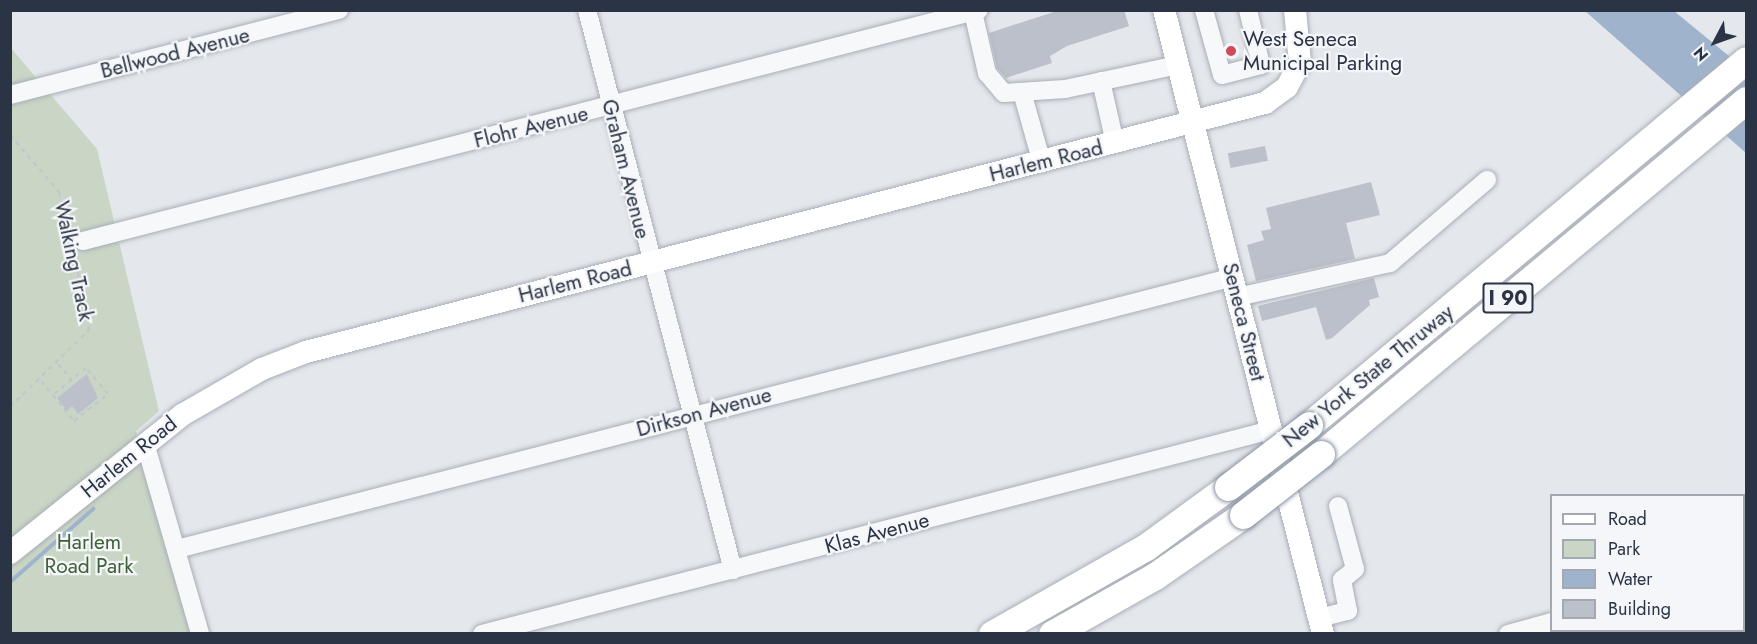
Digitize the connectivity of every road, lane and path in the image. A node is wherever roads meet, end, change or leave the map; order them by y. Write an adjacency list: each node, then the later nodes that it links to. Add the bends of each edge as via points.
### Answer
1 (339, 10): 12 (street, Bellwood Avenue)
2 (587, 10): 14 (street, Graham Avenue)
3 (1164, 10): 9 (main road, Seneca Street)
4 (1204, 10): 5 (street, via 1222,75 1261,65)
5 (1248, 10)
6 (1295, 10): 15 (main road, Harlem Road, via 1302,51 1287,87 1265,103)
7 (976, 11): 11 (street, via 987,73 1004,93); 14 (street, Flohr Avenue)
8 (1746, 60): 39 (highway, New York State Thruway / I 90, bridge, via 1309,425 1228,487 1146,547)
9 (1178, 65): 10 (street); 15 (main road, Seneca Street)
10 (1101, 81): 11 (street); 17 (street)
11 (1022, 92): 18 (street)
12 (10, 95)
13 (1746, 100): 40 (highway, New York State Thruway / I 90, bridge, via 1243,515 1155,576)
14 (611, 107): 20 (street, Flohr Avenue); 21 (street, Graham Avenue)
15 (1194, 123): 17 (main road, Harlem Road); 22 (main road, Seneca Street)
16 (10, 135): 23 (path, Walking Track, via 59,192 89,317 86,336)
17 (1115, 143): 18 (main road, Harlem Road)
18 (1042, 163): 21 (main road, Harlem Road)
19 (1487, 180): 22 (street, Dirkson Avenue, via 1390,263)
20 (83, 241)
21 (650, 263): 28 (street, Graham Avenue); 30 (main road, Harlem Road, via 306,352 231,384)
22 (1235, 287): 28 (street, Dirkson Avenue); 29 (main road, Seneca Street)
23 (58, 364): 24 (path, Walking Track); 25 (path)
24 (40, 380): 26 (path); 27 (path, Walking Track)
25 (72, 380): 26 (path); 26 (path, via 86,368 108,393 75,421)
26 (53, 395)
27 (10, 407)
28 (690, 416): 32 (street, Dirkson Avenue); 34 (street, Graham Avenue)
29 (1271, 430): 34 (street, Klas Avenue); 36 (main road, Seneca Street)
30 (145, 443): 32 (street); 33 (main road, Harlem Road)
31 (1338, 506): 36 (street, via 1355,569 1342,580 1348,611)
32 (177, 549): 37 (street)
33 (10, 553)
34 (733, 570): 38 (street, Klas Avenue)
35 (1550, 622): 41 (street)
36 (1321, 626)
37 (200, 633)
38 (482, 633)
39 (992, 633)
40 (1052, 633)
41 (1508, 633)

